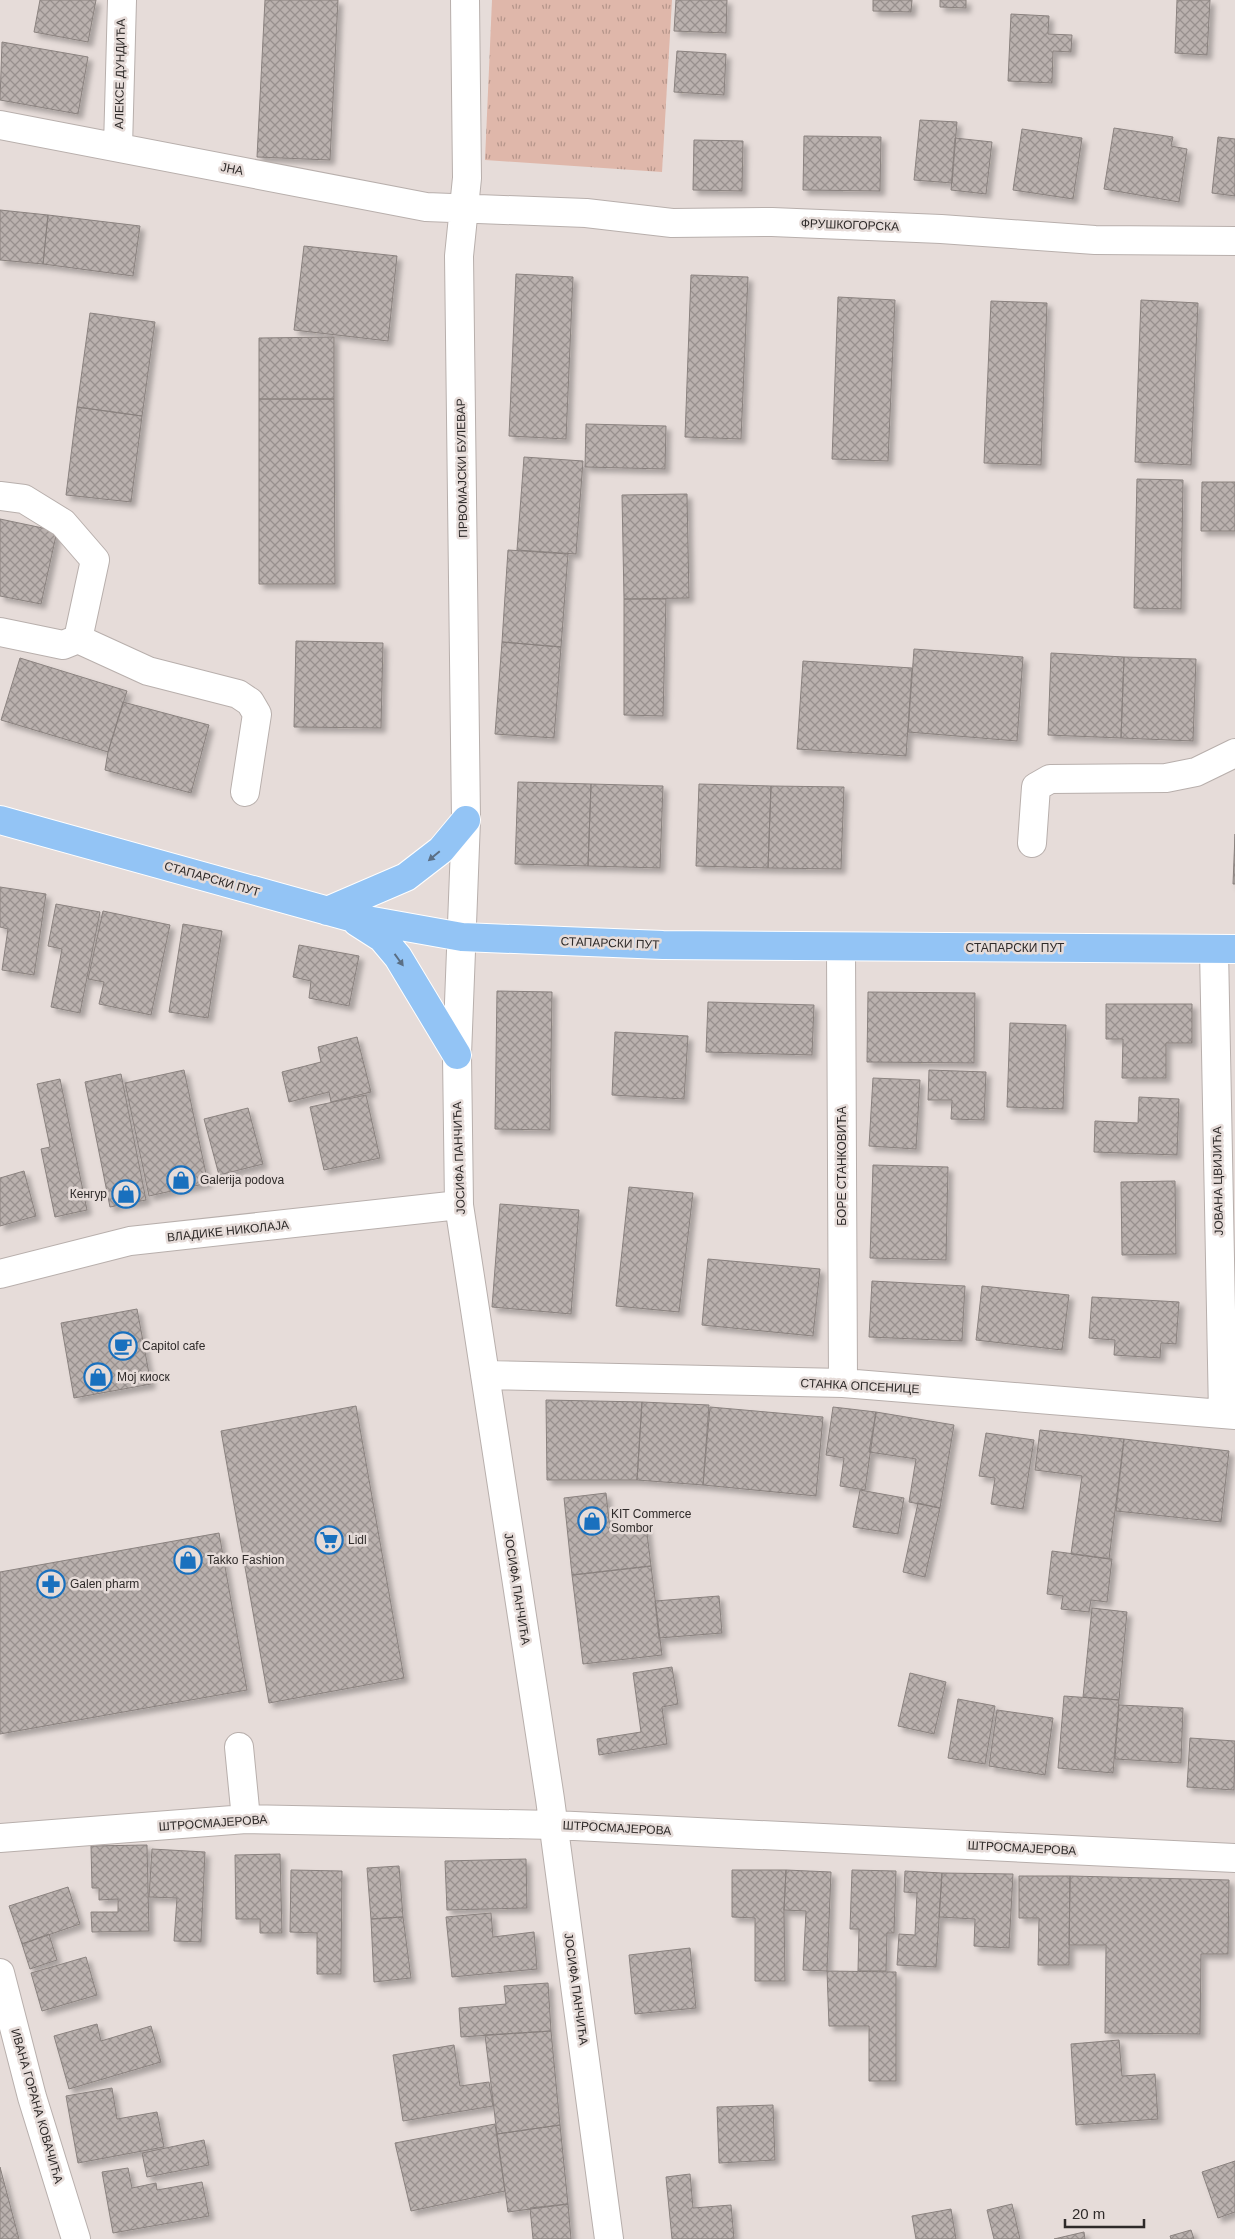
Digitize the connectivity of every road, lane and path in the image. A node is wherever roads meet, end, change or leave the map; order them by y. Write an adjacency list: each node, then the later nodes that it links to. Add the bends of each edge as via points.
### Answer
1 (122, 0): 4 (street, АЛЕКСЕ ДУНДИЋА)
2 (465, 0): 5 (street, ПРВОМАЈСКИ БУЛЕВАР)
3 (0, 125): 4 (street, ЈНА)
4 (118, 147): 5 (street, ЈНА, via 426,207)
5 (465, 209): 6 (street, ФРУШКОГОРСКА, via 586,213 672,223 772,222 1095,240); 13 (street, ПРВОМАЈСКИ БУЛЕВАР, via 459,256)
6 (1235, 241)
7 (0, 496): 9 (street, via 24,499 63,524 95,560)
8 (0, 632): 9 (street, via 63,645)
9 (78, 640): 11 (street, via 148,671 238,694 250,702 257,714)
10 (1235, 754): 14 (street, via 1196,772 1166,778 1050,779 1036,787)
11 (244, 792)
12 (0, 820): 15 (main road, СТАПАРСКИ ПУТ)
13 (466, 820): 15 (main road, one-way to 15, via 441,850 406,877); 16 (street, ПРВОМАЈСКИ БУЛЕВАР)
14 (1032, 843)
15 (338, 914): 16 (main road, СТАПАРСКИ ПУТ); 19 (main road, one-way to 19, via 382,938 398,957)
16 (462, 937): 17 (main road, СТАПАРСКИ ПУТ); 19 (street, ЈОСИФА ПАНЧИЋА)
17 (841, 948): 18 (main road, СТАПАРСКИ ПУТ); 23 (street, БОРЕ СТАНКОВИЋА)
18 (1224, 949): 24 (street, ЈОВАНА ЦВИЈИЋА)
19 (457, 1055): 20 (street, ЈОСИФА ПАНЧИЋА)
20 (459, 1205): 21 (street, ВЛАДИКЕ НИКОЛАЈА, via 130,1241); 22 (street, ЈОСИФА ПАНЧИЋА)
21 (0, 1274)
22 (485, 1375): 23 (street, СТАНКА ОПСЕНИЦЕ); 27 (street, ЈОСИФА ПАНЧИЋА)
23 (843, 1383): 24 (street, СТАНКА ОПСЕНИЦЕ)
24 (1229, 1414)
25 (239, 1747): 26 (street)
26 (246, 1819): 27 (street, ШТРОСМАЈЕРОВА); 28 (street, ШТРОСМАЈЕРОВА)
27 (554, 1825): 29 (street, ШТРОСМАЈЕРОВА); 32 (street, ЈОСИФА ПАНЧИЋА)
28 (0, 1838)
29 (1235, 1858)
30 (0, 1973): 31 (street, ИВАНА ГОРАНА КОВАЧИЋА, via 32,2097)
31 (76, 2239)
32 (609, 2239)

